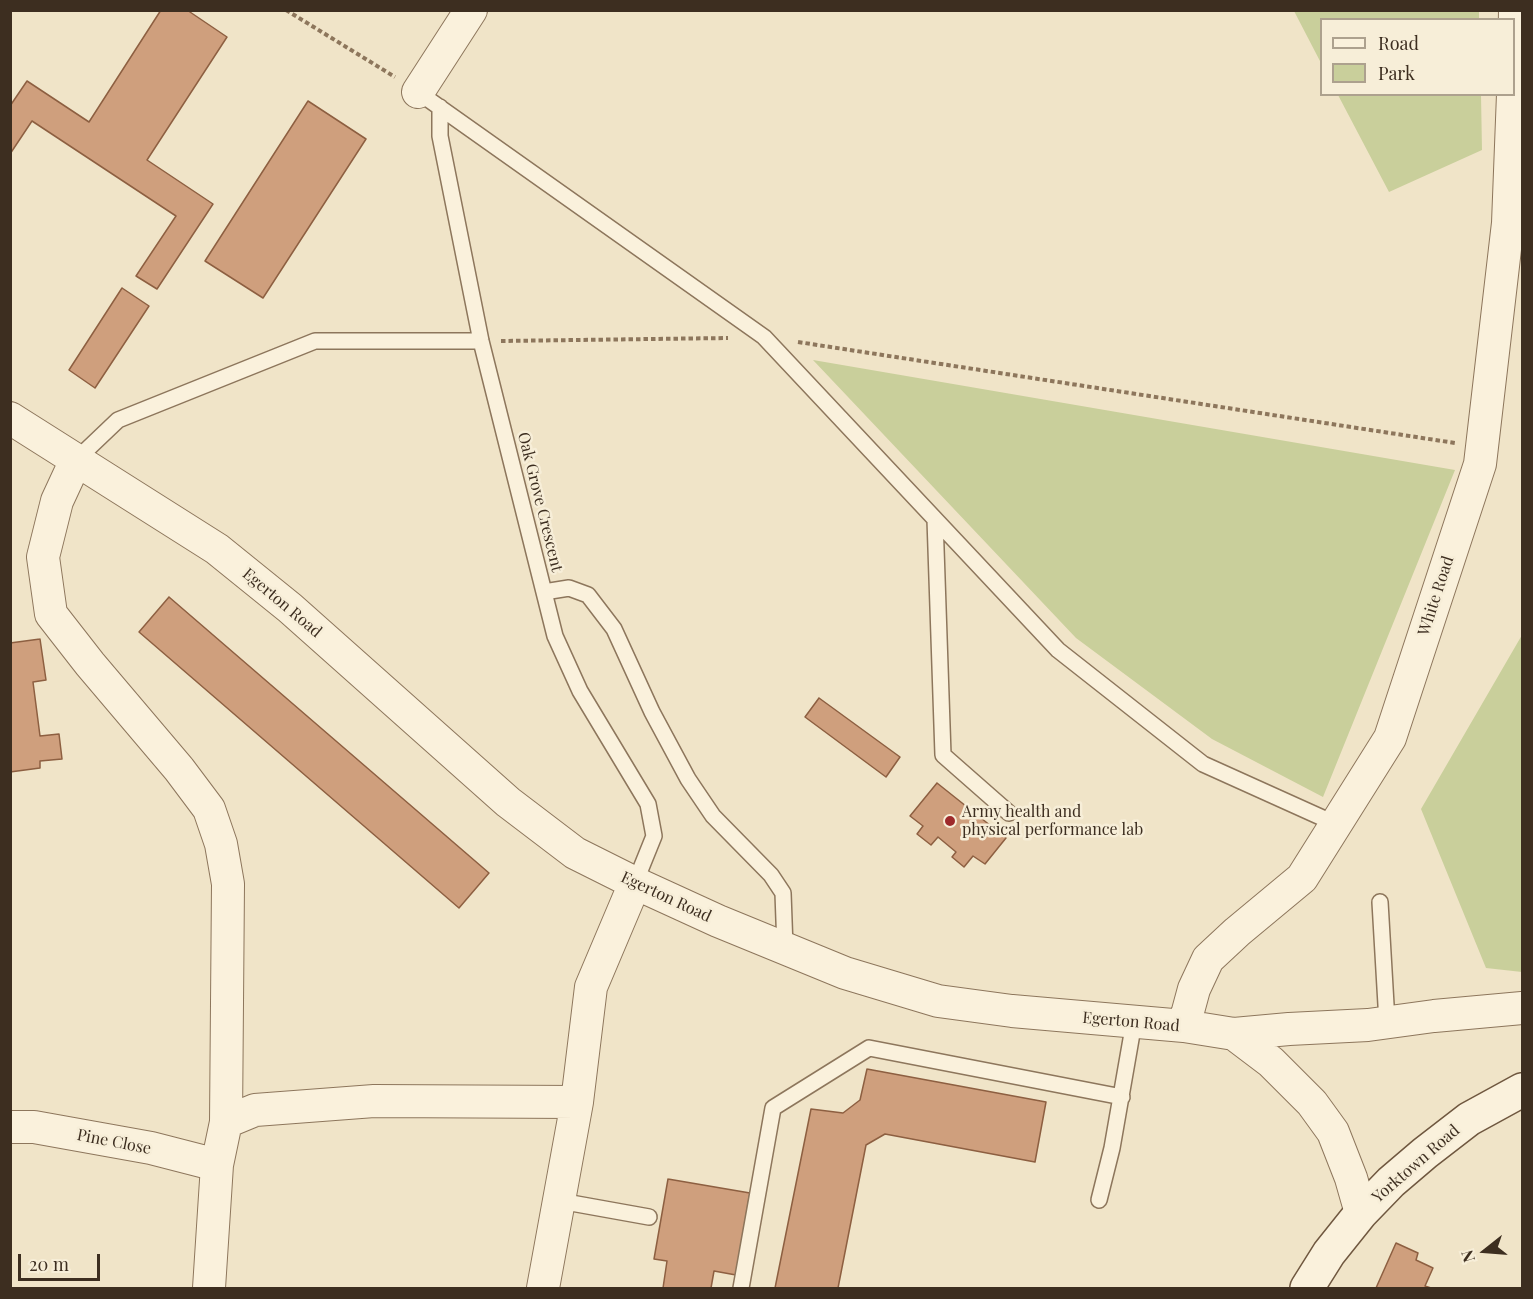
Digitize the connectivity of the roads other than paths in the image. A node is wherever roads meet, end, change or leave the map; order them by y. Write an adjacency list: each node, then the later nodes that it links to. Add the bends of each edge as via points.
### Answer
1 (471, 10): 3 (street)
2 (1513, 96): 10 (street, White Road, via 1508,223 1480,464 1389,738)
3 (429, 99): 4 (lane, Oak Grove Crescent); 7 (lane, via 764,337)
4 (481, 341): 6 (lane, via 315,341 118,420); 8 (lane, Oak Grove Crescent)
5 (10, 418): 6 (street, Egerton Road)
6 (76, 460): 11 (street, Egerton Road, via 217,549 290,608 508,802 575,853); 22 (street, via 57,501 43,557 51,614 209,809 221,844 228,884)
7 (935, 519): 9 (lane, via 943,755); 10 (lane, via 1058,650 1203,764)
8 (544, 592): 11 (lane, Oak Grove Crescent, via 555,636 580,691 648,804 654,836); 13 (lane, via 569,588 588,595 614,629 687,779 713,816 771,875 783,893)
9 (1009, 813)
10 (1336, 824): 17 (street, White Road, via 1302,878 1208,959 1194,989)
11 (635, 884): 13 (street, Egerton Road); 21 (street, via 591,987)
12 (1380, 902): 16 (lane)
13 (785, 948): 15 (street, Egerton Road, via 845,973 938,1001)
14 (1522, 1008): 16 (street)
15 (1134, 1022): 17 (street, Egerton Road); 20 (lane)
16 (1387, 1022): 18 (street)
17 (1184, 1026): 18 (street, Egerton Road)
18 (1234, 1034): 27 (street, Egerton Road, via 1271,1062 1312,1103 1333,1132)
19 (1522, 1090): 27 (street, Yorktown Road, via 1469,1119 1391,1182)
20 (1122, 1097): 25 (lane); 31 (lane, via 869,1048 773,1108)
21 (577, 1102): 22 (street, via 374,1101 255,1110); 26 (street)
22 (226, 1122): 24 (street)
23 (10, 1127): 24 (street, Pine Close, via 34,1127 139,1146)
24 (217, 1165): 29 (street)
25 (1099, 1200)
26 (560, 1201): 28 (lane); 30 (street)
27 (1361, 1213): 32 (street, Yorktown Road)
28 (649, 1217)
29 (209, 1288)
30 (543, 1288)
31 (741, 1288)
32 (1307, 1288)

